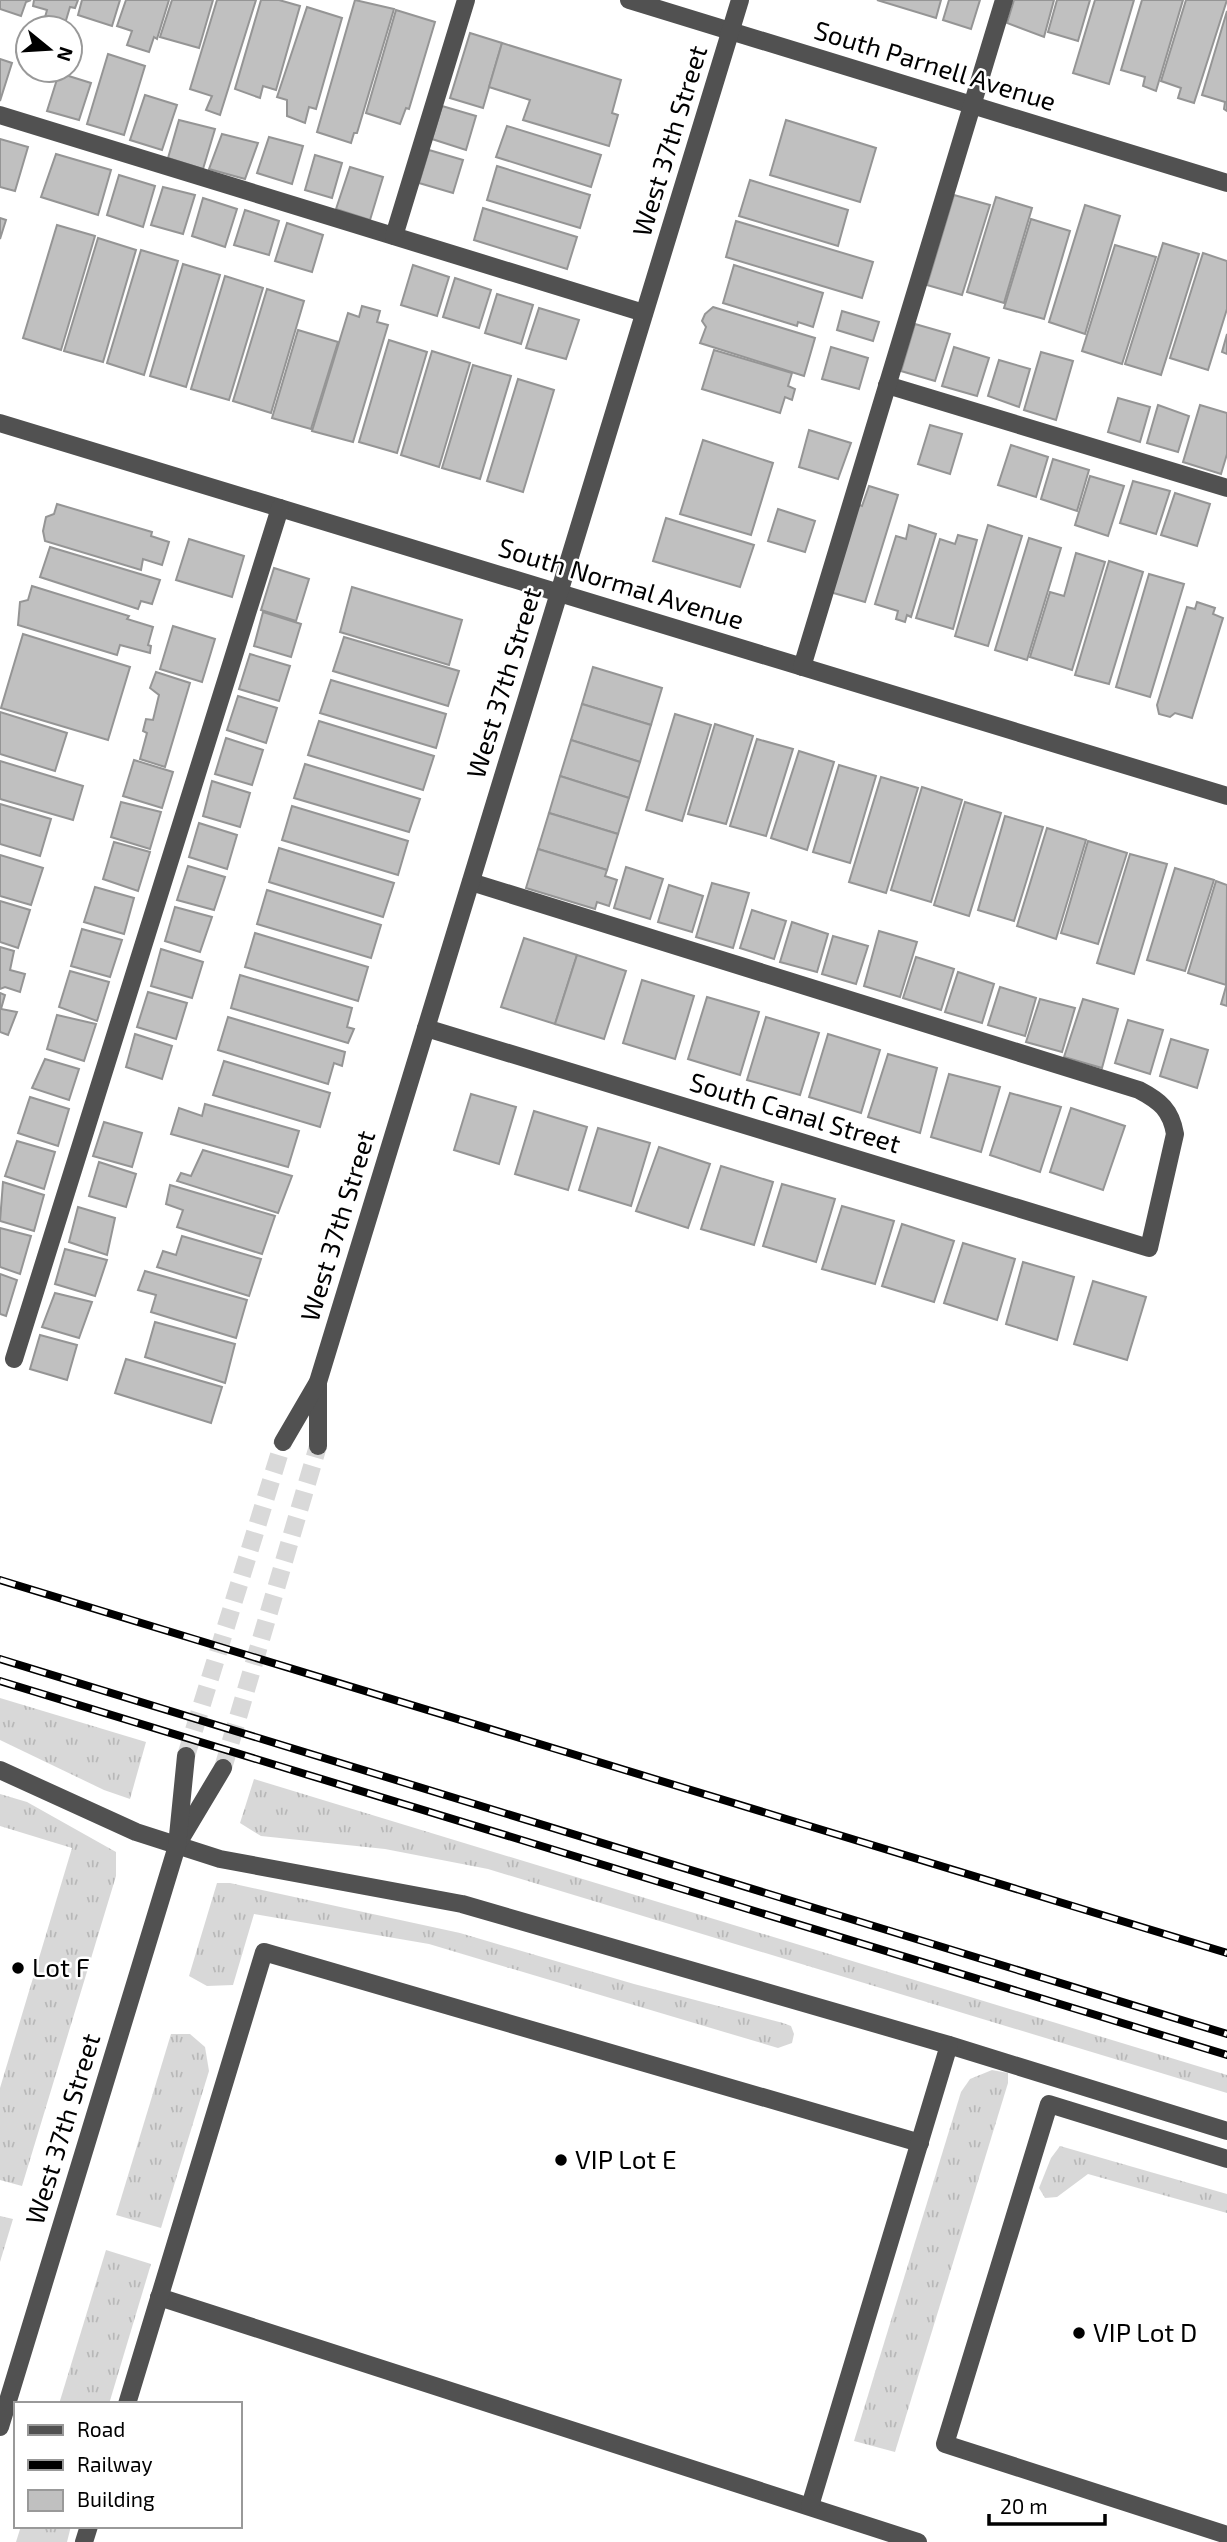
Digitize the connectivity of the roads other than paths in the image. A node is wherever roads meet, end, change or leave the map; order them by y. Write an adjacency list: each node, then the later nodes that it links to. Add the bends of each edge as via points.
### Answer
1 (466, 0): 9 (street)
2 (629, 0): 5 (street, South Parnell Avenue)
3 (740, 0): 5 (street, West 37th Street)
4 (1004, 0): 6 (street)
5 (731, 31): 6 (street, South Parnell Avenue); 10 (street, West 37th Street)
6 (972, 105): 8 (street, South Parnell Avenue); 11 (street)
7 (0, 115): 9 (street)
8 (1227, 183)
9 (394, 236): 10 (street)
10 (645, 313): 15 (street, West 37th Street)
11 (887, 385): 13 (street); 16 (street)
12 (0, 423): 14 (street, South Normal Avenue)
13 (1227, 488)
14 (280, 508): 15 (street, South Normal Avenue); 20 (street)
15 (559, 593): 16 (street, South Normal Avenue); 18 (street, West 37th Street)
16 (802, 667): 17 (street, South Normal Avenue)
17 (1227, 796)
18 (471, 883): 19 (street, West 37th Street); 19 (street, South Canal Street, via 1156,1098 1172,1116 1175,1133 1149,1248)
19 (426, 1028): 21 (street, West 37th Street)
20 (14, 1359)
21 (318, 1382): 22 (street, West 37th Street); 23 (street, West 37th Street)
22 (283, 1442)
23 (318, 1446)
24 (186, 1756): 27 (street, West 37th Street)
25 (223, 1768): 27 (street, West 37th Street)
26 (0, 1770): 27 (street)
27 (177, 1846): 28 (street, via 220,1859 462,1904); 34 (street, West 37th Street)
28 (948, 2045): 29 (street); 30 (street)
29 (1227, 2131)
30 (920, 2143): 32 (street, via 264,1952); 35 (street)
31 (1227, 2159): 36 (street, via 1049,2104 945,2444)
32 (159, 2297): 33 (street); 35 (street)
33 (128, 2402)
34 (0, 2427)
35 (810, 2506): 37 (street)
36 (1227, 2535)
37 (918, 2542)

